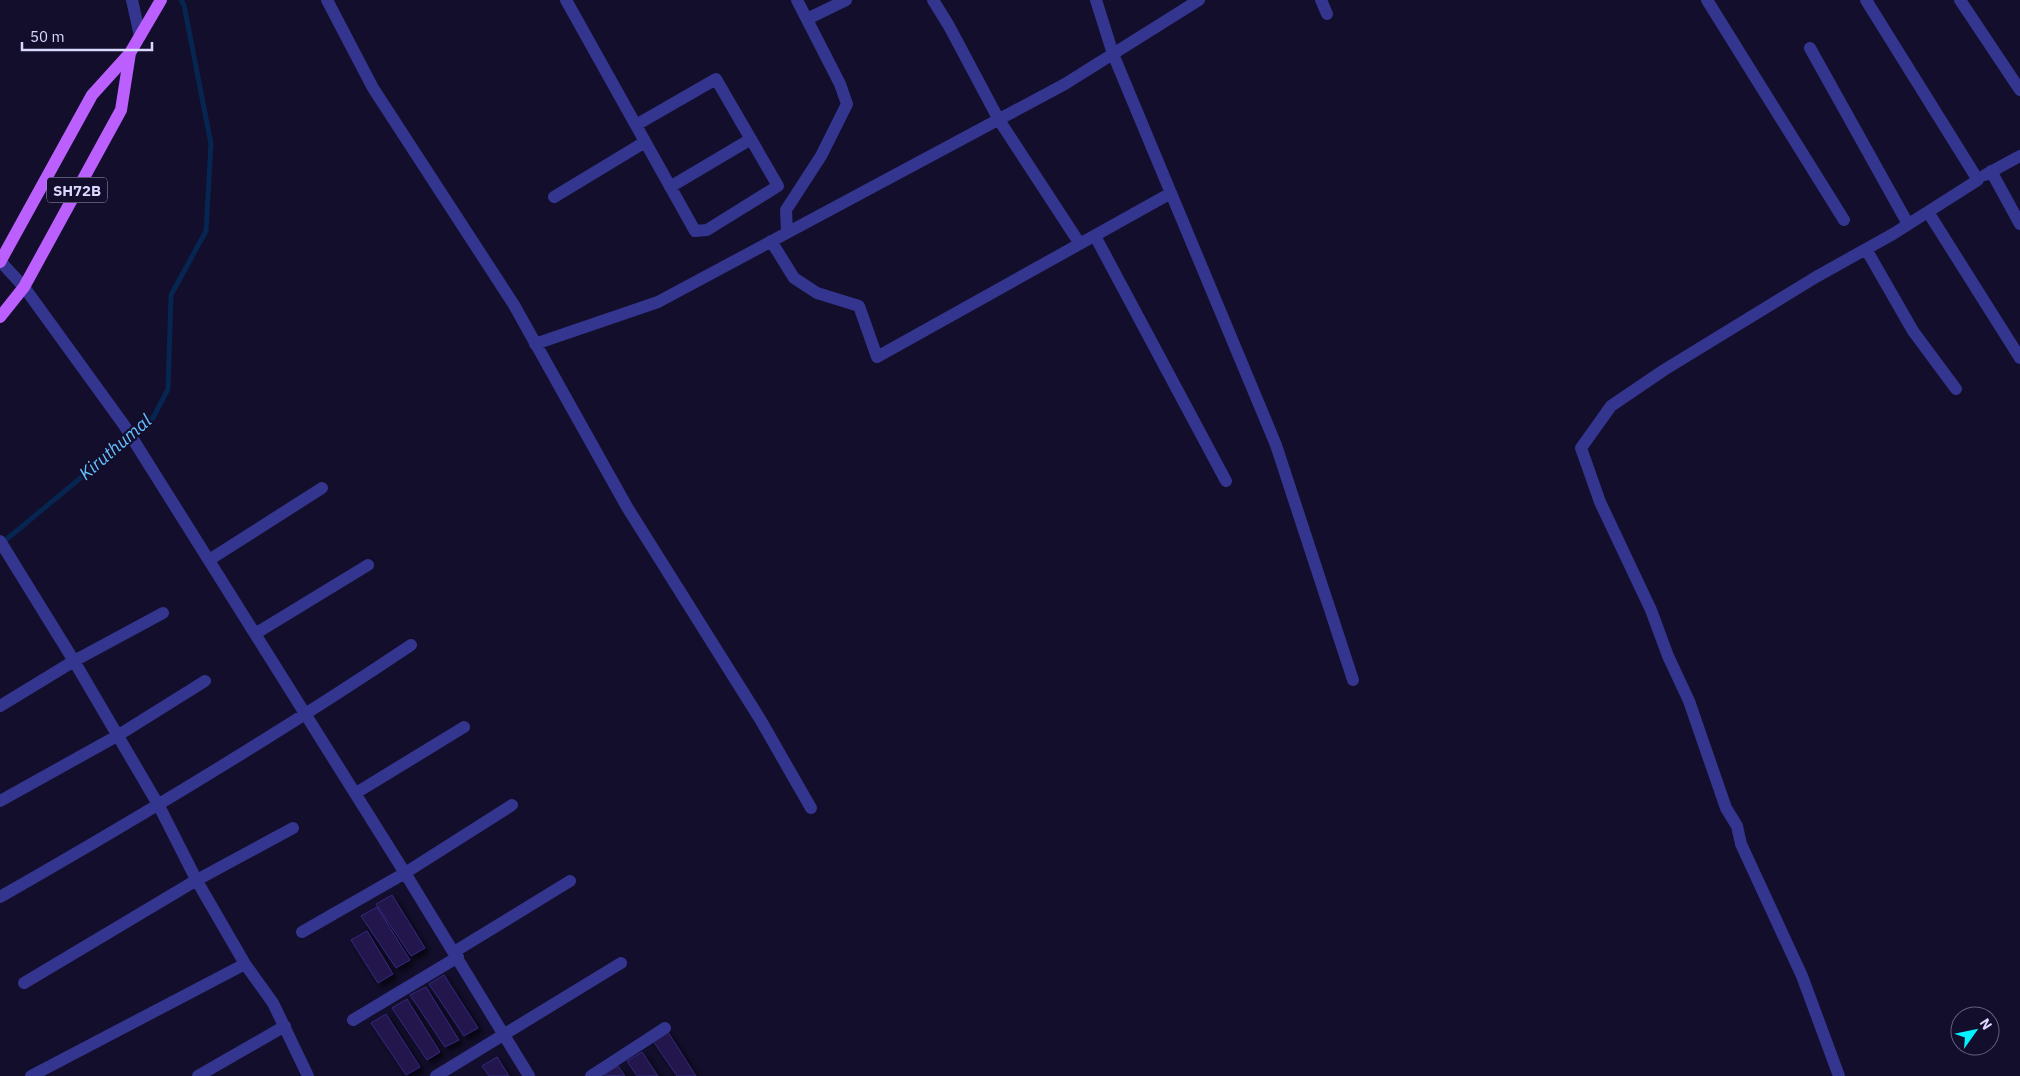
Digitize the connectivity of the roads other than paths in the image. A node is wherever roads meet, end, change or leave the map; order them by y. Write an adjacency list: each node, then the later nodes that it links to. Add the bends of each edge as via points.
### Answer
1 (132, 0): 16 (street)
2 (566, 0): 22 (street)
3 (797, 0): 15 (street)
4 (846, 0): 15 (street)
5 (932, 0): 21 (street)
6 (1096, 0): 19 (street)
7 (1199, 0): 19 (street)
8 (1321, 0): 14 (street)
9 (1707, 0): 32 (street)
10 (1866, 0): 27 (street)
11 (1960, 0): 20 (street)
12 (331, 2): 43 (street, via 373,88 514,305)
13 (160, 3): 16 (main road, SH72B)
14 (1327, 14)
15 (807, 19): 35 (street, via 847,104 821,156 786,210)
16 (140, 36): 18 (main road, SH72B)
17 (1810, 48): 33 (street)
18 (130, 52): 40 (main road, SH72B, via 92,95); 41 (main road, SH72B, via 121,110)
19 (1113, 54): 21 (street); 29 (street)
20 (2020, 90)
21 (999, 120): 35 (street); 38 (street)
22 (636, 125): 23 (street, via 716,79); 24 (street)
23 (751, 139): 28 (street); 28 (street, via 778,186 707,230 695,231)
24 (645, 142): 28 (street); 30 (street)
25 (2020, 156): 26 (street)
26 (1991, 171): 27 (street); 34 (street)
27 (1978, 180): 31 (street)
28 (670, 187)
29 (1171, 194): 36 (street); 55 (street, via 1276,445)
30 (554, 197)
31 (1928, 212): 33 (street); 44 (street)
32 (1844, 220)
33 (1908, 224): 39 (street)
34 (2020, 224)
35 (787, 232): 37 (street)
36 (1096, 236): 38 (street); 46 (street)
37 (771, 241): 38 (street, via 794,278 817,293 859,306 877,357); 43 (street, via 658,302)
38 (1080, 244)
39 (1866, 249): 45 (street, via 1913,331); 86 (street, via 1664,370 1611,406 1581,448 1600,502 1689,701 1726,808 1737,826 1742,844 1802,976)
40 (0, 262): 41 (street)
41 (24, 287): 42 (main road, SH72B); 49 (street, via 124,425)
42 (0, 317)
43 (535, 344): 65 (street, via 627,507 760,718)
44 (2020, 358)
45 (1956, 388)
46 (1226, 481)
47 (322, 488): 49 (street)
48 (0, 541): 54 (street)
49 (209, 560): 52 (street)
50 (368, 565): 52 (street)
51 (163, 613): 54 (street)
52 (255, 634): 58 (street)
53 (411, 644): 58 (street)
54 (74, 661): 57 (street); 60 (street)
55 (1353, 680)
56 (205, 681): 60 (street)
57 (0, 706)
58 (306, 715): 61 (street); 64 (street)
59 (464, 727): 61 (street)
60 (117, 736): 62 (street); 64 (street)
61 (356, 793): 67 (street)
62 (0, 801)
63 (512, 805): 67 (street)
64 (159, 806): 68 (street); 70 (street)
65 (811, 808)
66 (293, 828): 68 (street)
67 (405, 873): 71 (street); 72 (street)
68 (197, 881): 74 (street); 75 (street)
69 (570, 881): 72 (street)
70 (0, 897)
71 (302, 932)
72 (456, 955): 76 (street); 79 (street)
73 (621, 962): 79 (street)
74 (245, 964): 77 (street); 80 (street)
75 (24, 983)
76 (353, 1020)
77 (285, 1026): 81 (street); 82 (street)
78 (665, 1028): 85 (street)
79 (504, 1034): 83 (street); 84 (street)
80 (31, 1076)
81 (198, 1076)
82 (308, 1076)
83 (436, 1076)
84 (529, 1076)
85 (591, 1076)
86 (1839, 1076)

